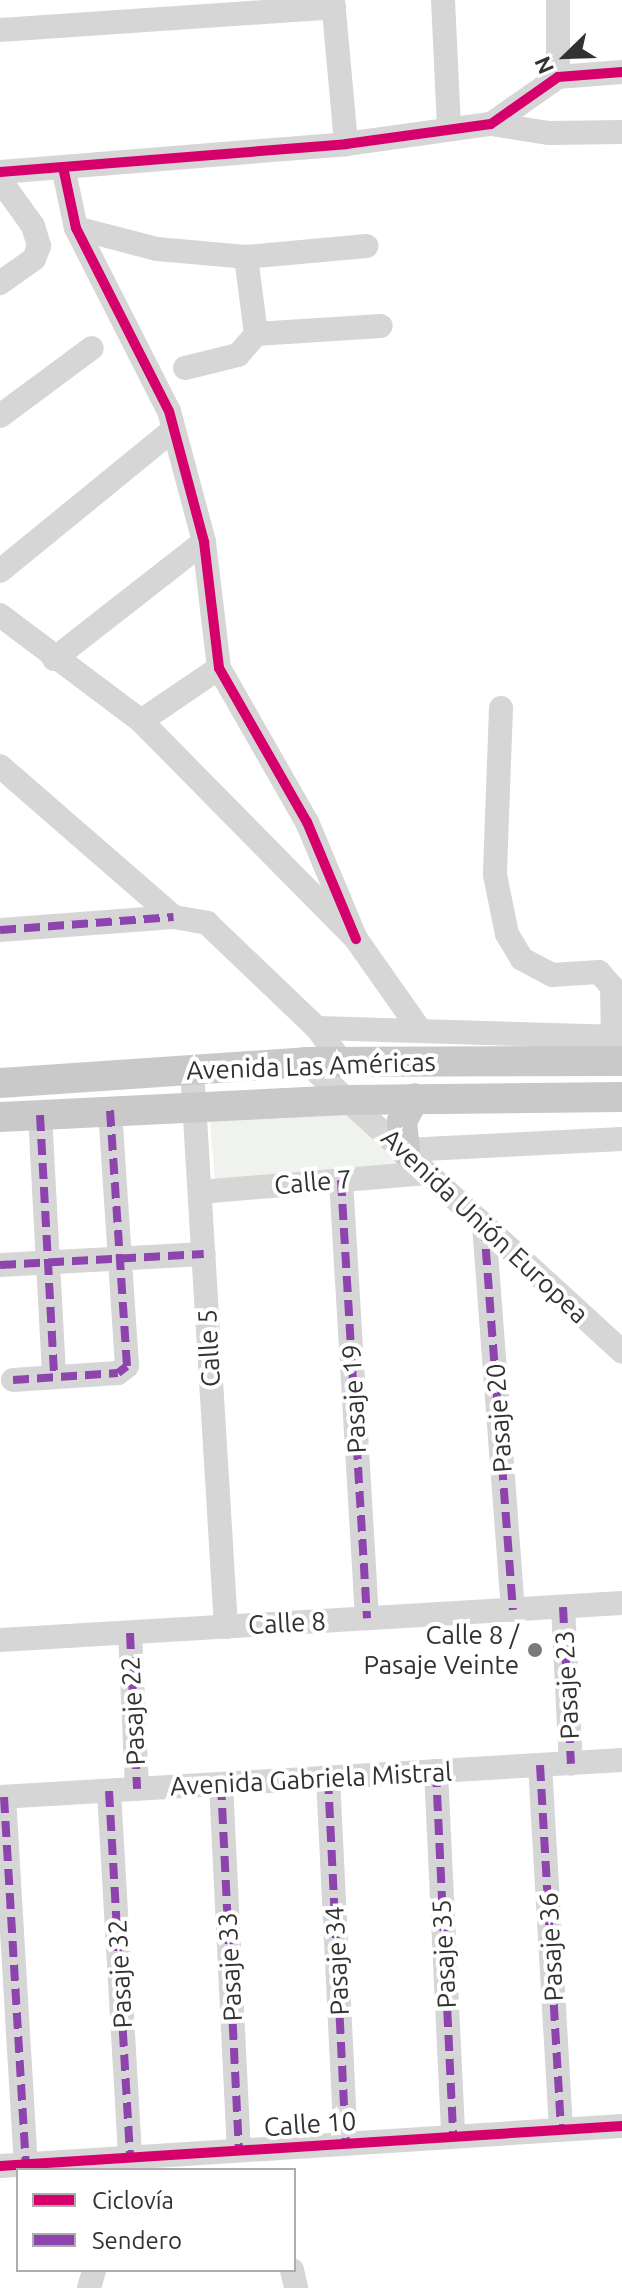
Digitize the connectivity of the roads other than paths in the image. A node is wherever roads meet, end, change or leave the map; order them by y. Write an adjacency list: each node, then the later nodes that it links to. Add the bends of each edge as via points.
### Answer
1 (443, 0): 8 (street)
2 (558, 0): 6 (street)
3 (334, 3): 4 (street); 10 (street)
4 (0, 30)
5 (622, 72): 6 (street)
6 (558, 77): 7 (street)
7 (491, 124): 8 (street); 9 (street, via 549,133)
8 (449, 129): 10 (street)
9 (622, 132)
10 (346, 144): 11 (street)
11 (63, 167): 12 (street); 15 (street)
12 (0, 172)
13 (0, 180): 14 (street)
14 (10, 212): 18 (street, via 39,246 34,259)
15 (76, 228): 17 (street, via 157,249); 24 (street, via 153,377)
16 (367, 246): 17 (street)
17 (246, 257): 20 (street)
18 (0, 283)
19 (381, 326): 20 (street)
20 (256, 334): 22 (street, via 238,355)
21 (92, 348): 23 (street)
22 (185, 368)
23 (0, 416)
24 (173, 430): 25 (street); 26 (street)
25 (204, 542): 28 (street); 29 (street)
26 (0, 571)
27 (0, 615): 28 (street)
28 (54, 659): 31 (street)
29 (219, 668): 31 (street); 35 (street, via 307,822)
30 (501, 708): 38 (street, via 495,875 507,934 522,959 552,975 599,972 612,987)
31 (141, 721): 35 (street)
32 (0, 766): 33 (street)
33 (174, 917): 34 (street); 36 (street, via 207,923)
34 (0, 930)
35 (356, 939): 37 (street)
36 (317, 1028): 37 (street); 39 (street)
37 (420, 1030): 38 (street)
38 (619, 1045): 40 (main road, Avenida Las Américas)
39 (341, 1061): 40 (main road, Avenida Las Américas); 41 (main road, Avenida Las Américas)
40 (376, 1061): 46 (street, via 351,1079)
41 (306, 1062): 42 (main road, Avenida Las Américas); 46 (street, Avenida Unión Europea)
42 (192, 1069): 43 (main road, Avenida Las Américas); 47 (street, Calle 5)
43 (0, 1083)
44 (622, 1097): 45 (main road, Avenida Las Américas)
45 (415, 1098): 46 (main road, Avenida Las Américas); 52 (main road, via 402,1121)
46 (347, 1100): 47 (main road, Avenida Las Américas); 52 (street, Avenida Unión Europea)
47 (194, 1105): 48 (main road, Avenida Las Américas); 55 (street, Calle 5)
48 (110, 1110): 49 (main road, Avenida Las Américas); 58 (street)
49 (40, 1115): 50 (main road, Avenida Las Américas); 59 (street)
50 (0, 1117)
51 (622, 1139): 52 (street)
52 (405, 1150): 53 (street, Avenida Unión Europea)
53 (427, 1173): 54 (street, Calle 7); 56 (street, Avenida Unión Europea)
54 (341, 1180): 55 (street, Calle 7); 67 (street, Pasaje 19)
55 (200, 1192): 57 (street, Calle 5)
56 (484, 1225): 61 (street, Avenida Unión Europea); 66 (street, Pasaje 20)
57 (204, 1254): 58 (street); 68 (street, Calle 5)
58 (119, 1259): 59 (street); 62 (street, via 127,1366 118,1373)
59 (48, 1263): 60 (street); 62 (street)
60 (0, 1265)
61 (622, 1352)
62 (54, 1377): 63 (street)
63 (13, 1380)
64 (622, 1603): 65 (street, Calle 8)
65 (563, 1607): 66 (street, Calle 8); 72 (street, Pasaje 23)
66 (513, 1610): 67 (street, Calle 8)
67 (367, 1618): 68 (street, Calle 8)
68 (226, 1627): 69 (street, Calle 8)
69 (130, 1633): 70 (street, Calle 8); 77 (street, Pasaje 22)
70 (0, 1640)
71 (622, 1760): 72 (street, Avenida Gabriela Mistral)
72 (571, 1764): 73 (street, Avenida Gabriela Mistral)
73 (540, 1765): 74 (street, Avenida Gabriela Mistral); 81 (street, Pasaje 36)
74 (436, 1771): 75 (street, Avenida Gabriela Mistral); 82 (street, Pasaje 35)
75 (328, 1778): 76 (street, Avenida Gabriela Mistral); 83 (street, Pasaje 34)
76 (221, 1784): 77 (street, Avenida Gabriela Mistral); 84 (street, Pasaje 33)
77 (137, 1789): 78 (street, Avenida Gabriela Mistral)
78 (109, 1791): 79 (street, Avenida Gabriela Mistral); 85 (street, Pasaje 32)
79 (2, 1797): 86 (street)
80 (622, 2126): 81 (street, Calle 10)
81 (561, 2129): 82 (street, Calle 10)
82 (453, 2136): 83 (street, Calle 10)
83 (346, 2143): 84 (street, Calle 10)
84 (239, 2150): 85 (street, Calle 10)
85 (130, 2157): 86 (street, Calle 10)
86 (26, 2164): 87 (street, Calle 10)
87 (0, 2166)

